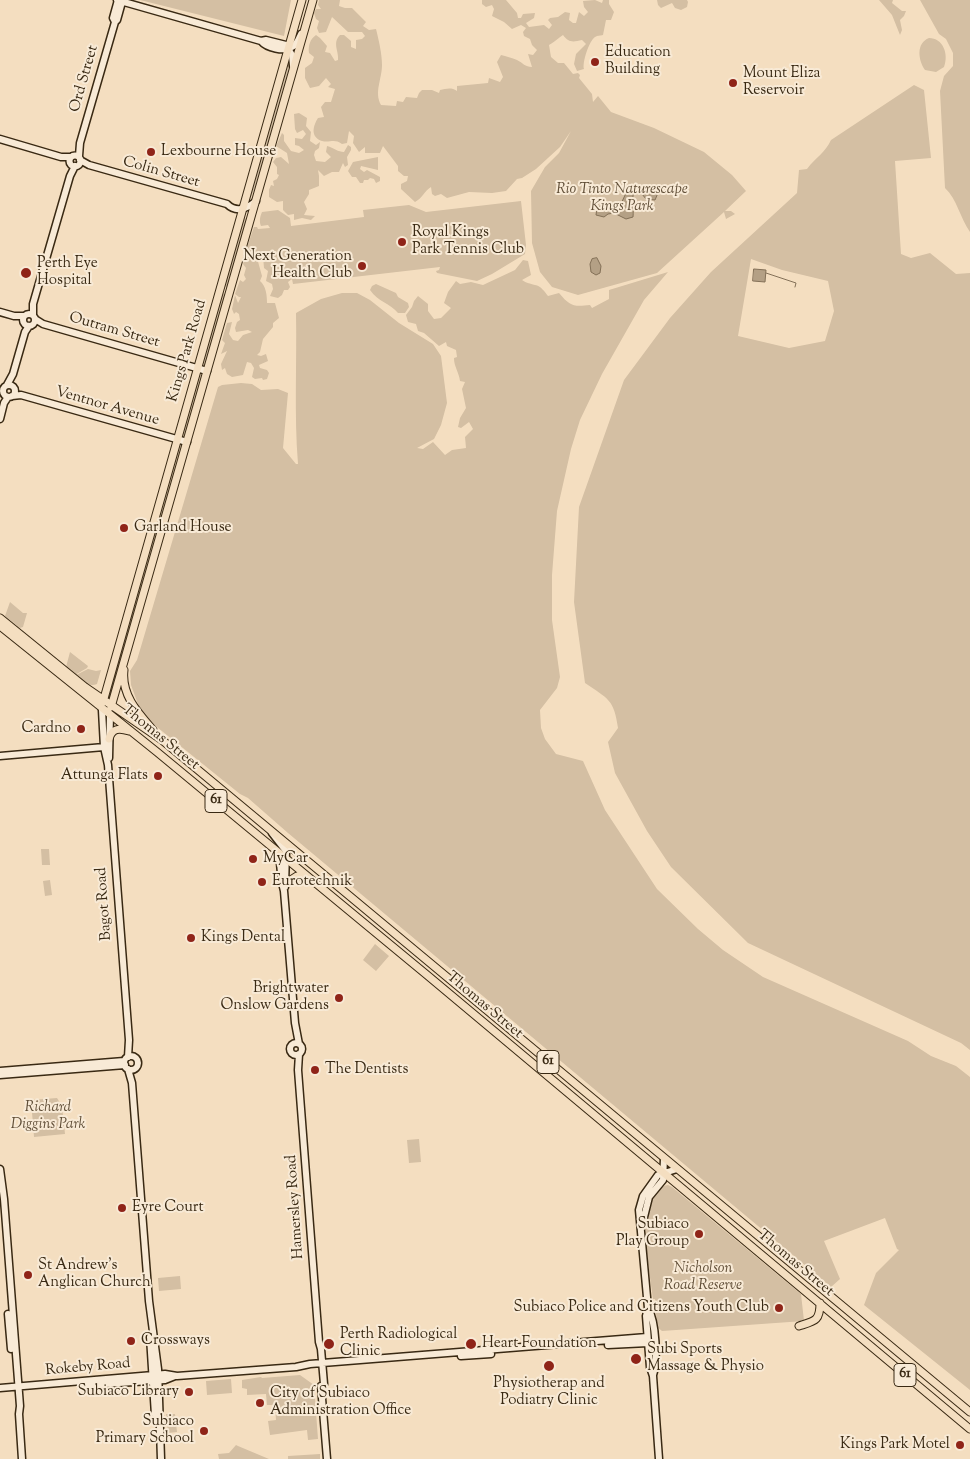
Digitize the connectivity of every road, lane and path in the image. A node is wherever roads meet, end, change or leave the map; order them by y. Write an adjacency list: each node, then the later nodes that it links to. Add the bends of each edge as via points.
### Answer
1 (302, 0): 5 (main road, Kings Park Road)
2 (313, 0): 4 (main road, Kings Park Road)
3 (119, 1): 5 (street); 8 (street, Ord Street, via 117,20)
4 (306, 26): 5 (street, via 295,45); 6 (main road, Kings Park Road)
5 (287, 48): 6 (street, via 293,59); 10 (main road, Kings Park Road)
6 (292, 73): 9 (main road, Kings Park Road)
7 (0, 140): 8 (street, Colin Street)
8 (74, 161): 10 (street, Colin Street); 13 (street, Ord Street)
9 (256, 201): 10 (street); 11 (main road, Kings Park Road)
10 (244, 209): 11 (street); 14 (main road, Kings Park Road)
11 (250, 224): 15 (main road, Kings Park Road)
12 (0, 312): 13 (street, Outram Street)
13 (28, 322): 14 (street, Outram Street); 16 (street, Ord Street)
14 (197, 368): 15 (street, Outram Street); 18 (main road, Kings Park Road)
15 (207, 371): 19 (main road, Kings Park Road)
16 (7, 390): 17 (street); 18 (street, Ventnor Avenue)
17 (0, 419)
18 (177, 440): 19 (street, Ventnor Avenue); 23 (main road, Kings Park Road)
19 (187, 442): 22 (main road, Kings Park Road)
20 (0, 618): 24 (main road, Thomas Street / 61)
21 (0, 626): 27 (main road, Thomas Street / 61)
22 (131, 636): 26 (main road, Kings Park Road); 31 (main road, via 124,672 125,690)
23 (108, 682): 24 (main road, via 98,689); 25 (main road, Kings Park Road)
24 (85, 687): 25 (main road, Thomas Street / 61)
25 (104, 700): 26 (main road, Thomas Street / 61); 27 (main road, Kings Park Road)
26 (112, 705): 28 (main road, Bagot Road); 31 (main road, Thomas Street / 61)
27 (102, 710): 28 (main road, Thomas Street / 61); 32 (street, Bagot Road)
28 (110, 715): 29 (main road, Thomas Street / 61); 30 (street, Bagot Road)
29 (131, 732): 30 (main road, via 118,729); 36 (main road, Thomas Street / 61)
30 (109, 739): 34 (street, Bagot Road)
31 (162, 740): 35 (main road, Thomas Street / 61)
32 (104, 748): 33 (street); 34 (street, Bagot Road)
33 (0, 756)
34 (108, 765): 41 (street, Bagot Road)
35 (270, 830): 37 (street, via 284,848); 44 (main road, Thomas Street / 61)
36 (279, 853): 37 (main road, Thomas Street / 61); 40 (street)
37 (286, 859): 38 (main road, Thomas Street / 61); 39 (street)
38 (306, 876): 39 (main road, via 297,876); 47 (main road, Thomas Street / 61)
39 (286, 883): 40 (street)
40 (284, 891): 51 (street, Hamersley Road, via 296,1044 290,1048 296,1054 298,1070)
41 (129, 1063): 42 (street); 43 (street); 52 (street, Bagot Road)
42 (0, 1071)
43 (0, 1075)
44 (664, 1159): 46 (main road, Thomas Street / 61); 47 (street)
45 (0, 1169): 54 (street)
46 (677, 1169): 47 (street); 56 (main road, Thomas Street / 61)
47 (663, 1174): 48 (main road, Thomas Street / 61); 50 (street, via 663,1180 647,1201 642,1228)
48 (820, 1303): 49 (main road, via 817,1319); 57 (main road, Thomas Street / 61)
49 (799, 1326)
50 (650, 1341): 51 (street, Rokeby Road); 61 (street)
51 (321, 1365): 52 (street, Rokeby Road, via 305,1369); 60 (street, Hamersley Road)
52 (155, 1377): 54 (street, Rokeby Road); 59 (street, Bagot Road)
53 (0, 1388): 54 (street, Rokeby Road)
54 (16, 1388): 55 (street, Rokeby Road); 58 (street)
55 (0, 1392)
56 (970, 1412)
57 (970, 1429)
58 (22, 1459)
59 (161, 1459)
60 (327, 1459)
61 (659, 1459)

